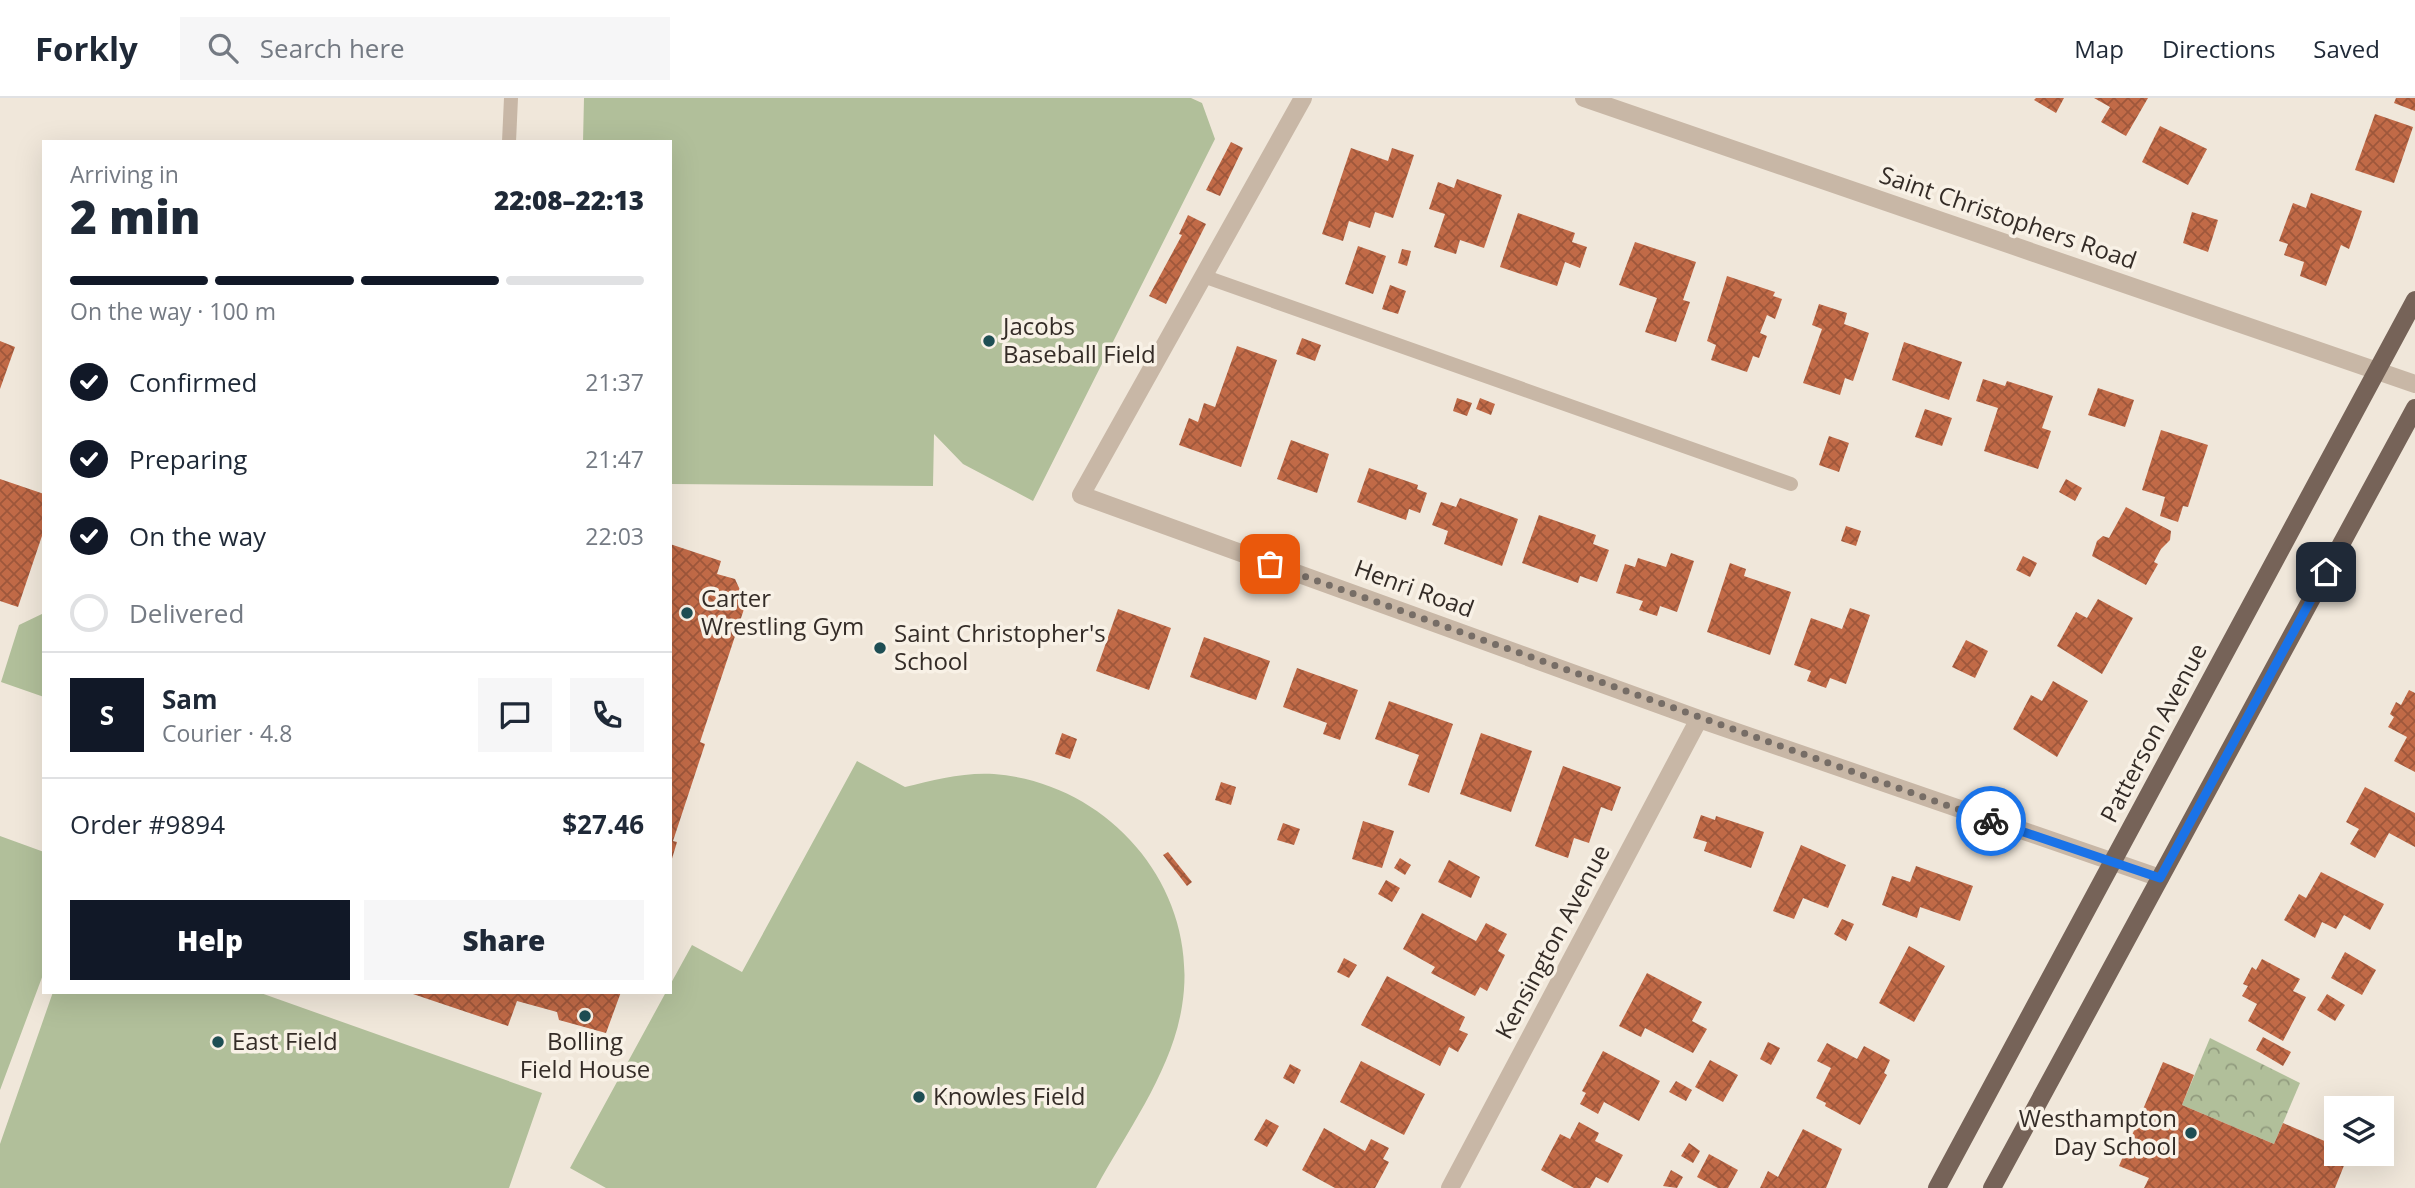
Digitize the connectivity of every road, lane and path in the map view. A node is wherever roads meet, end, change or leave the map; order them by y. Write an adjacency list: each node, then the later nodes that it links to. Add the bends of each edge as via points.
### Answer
1 (511, 98): 4 (lane)
2 (1303, 98): 5 (street, Henri Road)
3 (1584, 98): 7 (street, Saint Christophers Road)
4 (509, 140)
5 (1203, 276): 10 (lane); 11 (street, Henri Road, via 1081,495)
6 (2415, 300): 7 (main road, Patterson Avenue)
7 (2377, 371): 8 (street, Saint Christophers Road); 12 (main road, Patterson Avenue)
8 (2415, 384)
9 (2415, 408): 13 (main road)
10 (1791, 484)
11 (1699, 719): 12 (street, Henri Road); 14 (street, Kensington Avenue)
12 (2111, 864): 13 (street, Henri Road); 15 (main road, Patterson Avenue)
13 (2160, 878): 16 (main road)
14 (1450, 1188)
15 (1937, 1188)
16 (1993, 1188)

